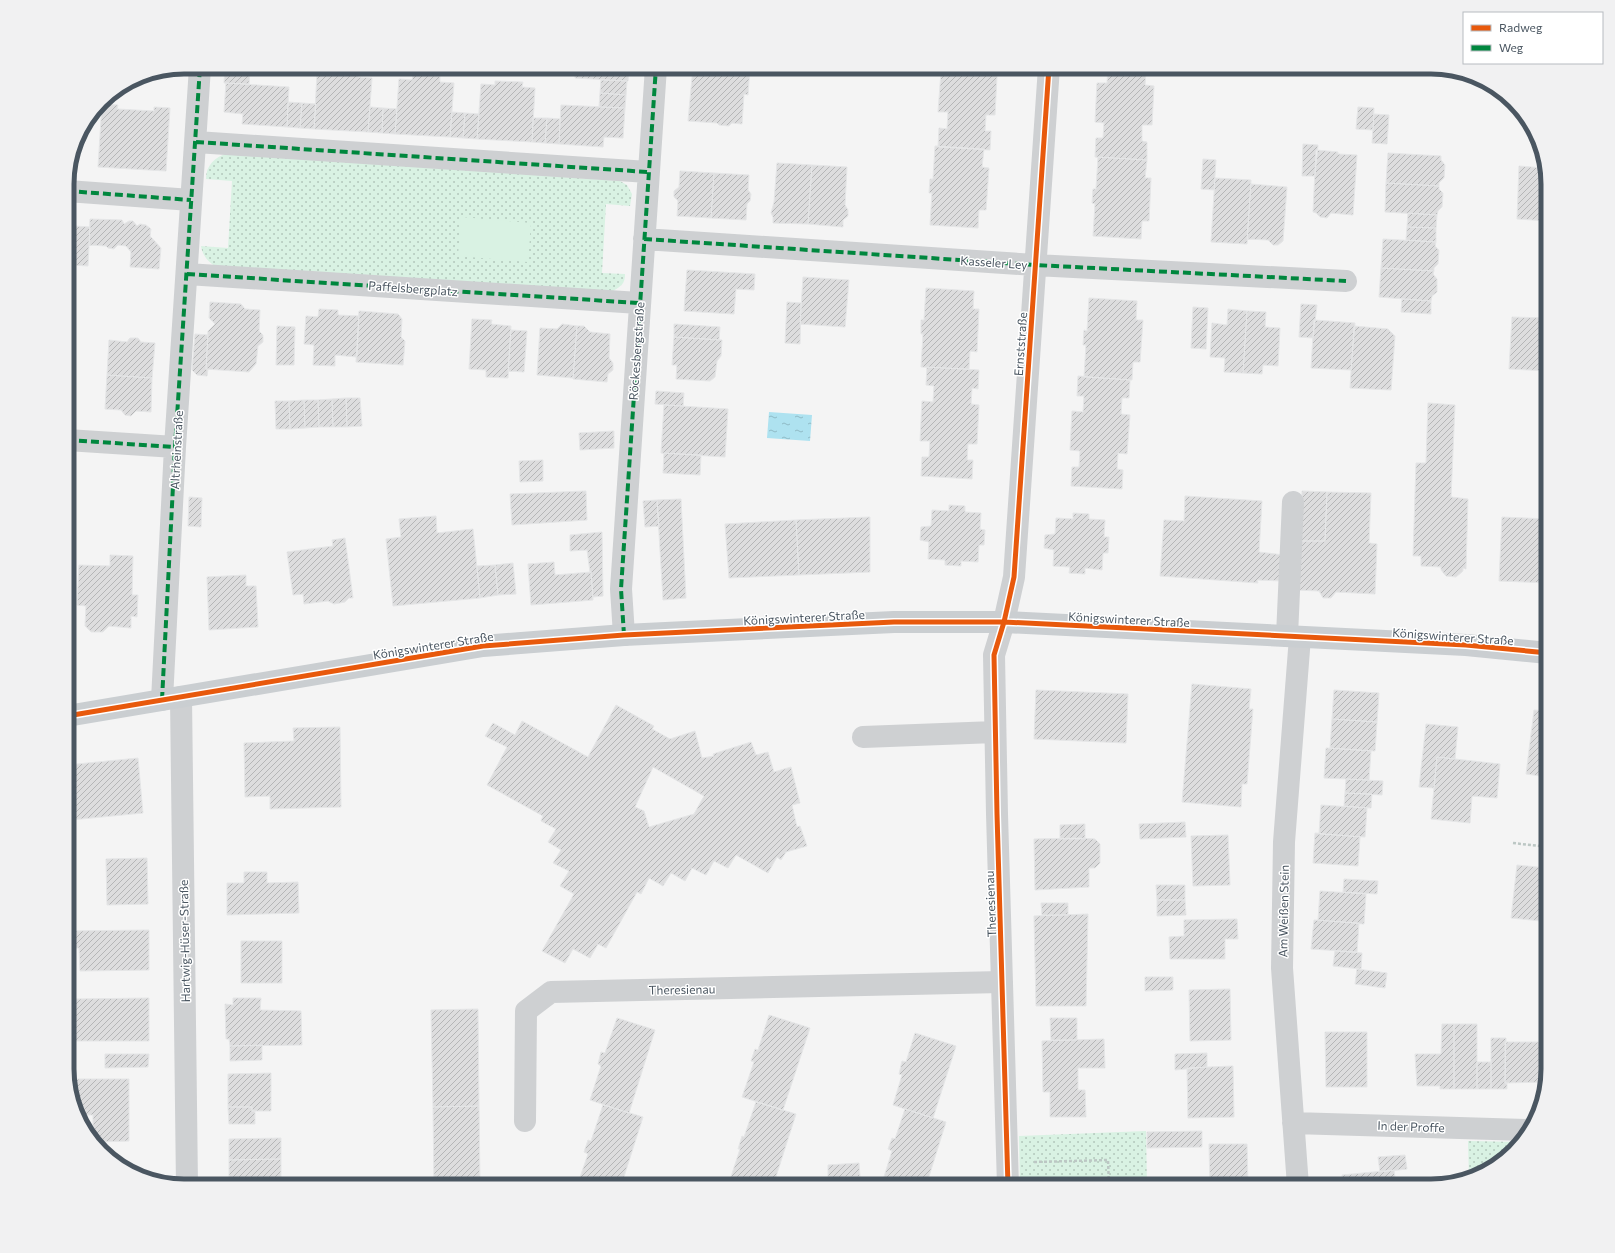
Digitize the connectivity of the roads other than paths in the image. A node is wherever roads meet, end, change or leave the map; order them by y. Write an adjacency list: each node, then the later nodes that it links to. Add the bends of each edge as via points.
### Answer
1 (200, 74): 4 (street, Altrheinstraße)
2 (655, 74): 5 (street, Röckesbergstraße)
3 (1049, 74): 9 (street, Ernststraße)
4 (196, 142): 5 (street); 7 (street, Altrheinstraße)
5 (648, 172): 8 (street, Röckesbergstraße)
6 (74, 192): 7 (street)
7 (191, 200): 10 (street, Altrheinstraße)
8 (644, 239): 9 (street, Kasseler Ley); 12 (street, Röckesbergstraße)
9 (1035, 265): 11 (street, Kasseler Ley); 16 (street, Ernststraße, via 1014,577)
10 (187, 274): 12 (street, Paffelsbergplatz); 14 (street, Altrheinstraße)
11 (1346, 281)
12 (639, 303): 17 (street, Röckesbergstraße, via 621,589)
13 (74, 440): 14 (street)
14 (175, 447): 20 (street, Altrheinstraße)
15 (1293, 502): 18 (street, Am Weißen Stein)
16 (1004, 622): 17 (main road, Königswinterer Straße, via 894,622); 18 (main road, Königswinterer Straße); 22 (street, Theresienau, via 994,655)
17 (624, 635): 20 (main road, Königswinterer Straße, via 483,646)
18 (1293, 637): 19 (main road, Königswinterer Straße, via 1466,645); 26 (street, Am Weißen Stein, via 1284,842 1282,960)
19 (1541, 651)
20 (172, 698): 21 (main road, Königswinterer Straße); 28 (street, Hartwig-Hüser-Straße)
21 (74, 715)
22 (996, 732): 23 (street); 24 (street, Theresienau)
23 (862, 737)
24 (1002, 982): 25 (street, Theresienau, via 551,992 526,1011); 29 (street, Theresienau)
25 (525, 1121)
26 (1293, 1123): 27 (street, In der Proffe); 30 (street, Am Weißen Stein)
27 (1522, 1130)
28 (187, 1179)
29 (1008, 1179)
30 (1297, 1179)

